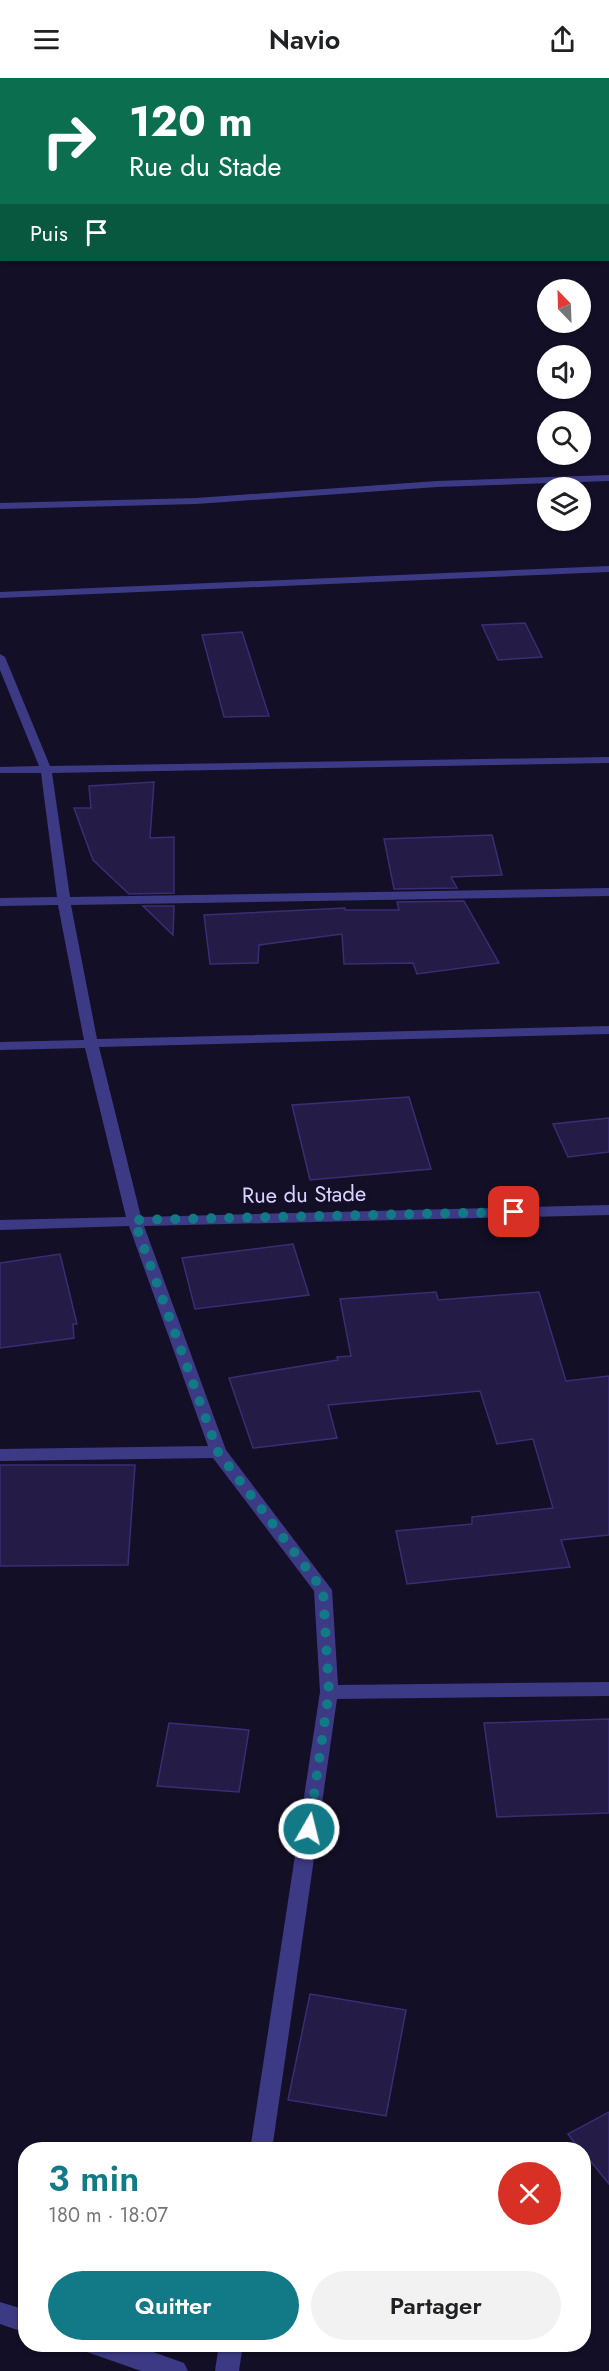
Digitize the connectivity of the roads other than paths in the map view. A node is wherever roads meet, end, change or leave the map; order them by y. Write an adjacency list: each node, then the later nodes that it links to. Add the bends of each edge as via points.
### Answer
1 (609, 478): 2 (street, via 437,484 196,501)
2 (0, 506)
3 (609, 569): 4 (street)
4 (0, 595)
5 (0, 657): 7 (street)
6 (609, 760): 7 (street)
7 (46, 769): 8 (street); 10 (street)
8 (0, 770)
9 (609, 892): 10 (street)
10 (64, 901): 11 (street); 13 (street)
11 (0, 902)
12 (609, 1030): 13 (street)
13 (91, 1043): 14 (street); 16 (street)
14 (0, 1046)
15 (609, 1210): 16 (street, Rue du Stade)
16 (134, 1220): 17 (street, Rue du Stade); 18 (street)
17 (0, 1225)
18 (218, 1452): 19 (street); 21 (street, via 323,1590)
19 (0, 1455)
20 (609, 1689): 21 (street)
21 (329, 1692): 22 (street)
22 (262, 2142)
23 (0, 2313): 24 (street)
24 (18, 2319)
25 (119, 2352): 27 (street)
26 (230, 2352): 28 (street)
27 (176, 2371)
28 (227, 2371)

